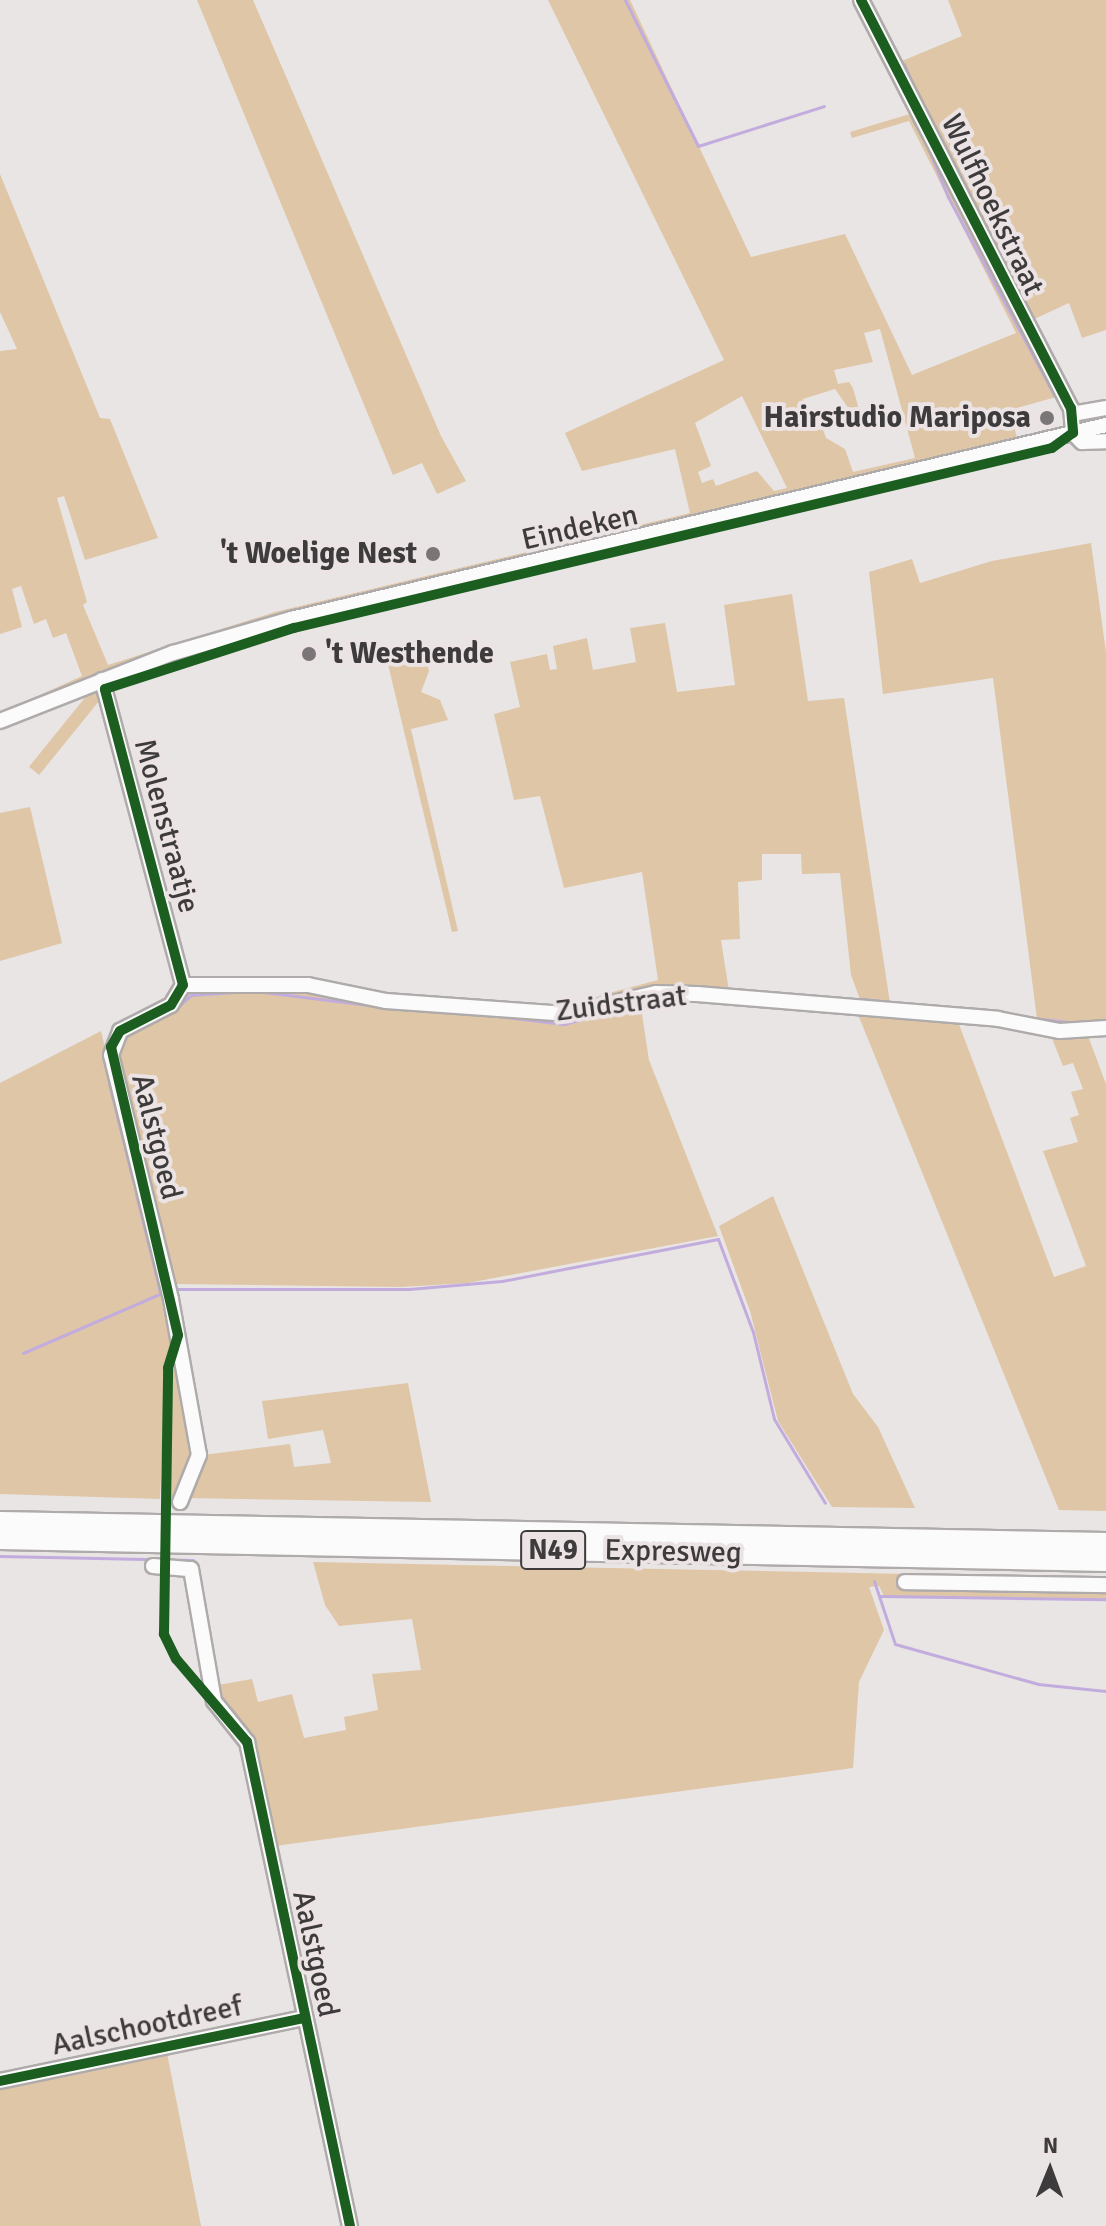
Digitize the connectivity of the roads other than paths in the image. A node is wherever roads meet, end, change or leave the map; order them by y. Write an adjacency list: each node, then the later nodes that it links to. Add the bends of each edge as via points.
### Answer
1 (861, 0): 3 (street, Wulfhoekstraat)
2 (1106, 408): 3 (street)
3 (1072, 414): 5 (street, Wulfhoekstraat)
4 (1106, 425): 5 (street, Eindeken)
5 (1073, 433): 6 (street, via 1082,442); 7 (street, Eindeken, via 291,619)
6 (1106, 441)
7 (102, 680): 8 (street, Eindeken); 9 (street, Molenstraatje)
8 (0, 721)
9 (183, 985): 10 (street, Zuidstraat, via 308,985 386,1001 551,1013 656,993 697,994 998,1019 1060,1031); 11 (street, Aalstgoed, via 171,1005 120,1031 111,1047 170,1294 199,1455)
10 (1106, 1028)
11 (180, 1502)
12 (0, 1522): 14 (highway, Expresweg / N49)
13 (0, 1539): 15 (highway, Expresweg / N49)
14 (1106, 1543)
15 (1106, 1561)
16 (153, 1566): 19 (street, Aalstgoed, via 188,1566 214,1701 247,1742)
17 (905, 1582): 18 (street)
18 (1106, 1585)
19 (304, 2018): 20 (street, Aalschootdreef); 21 (street, Aalstgoed)
20 (0, 2081)
21 (350, 2226)

